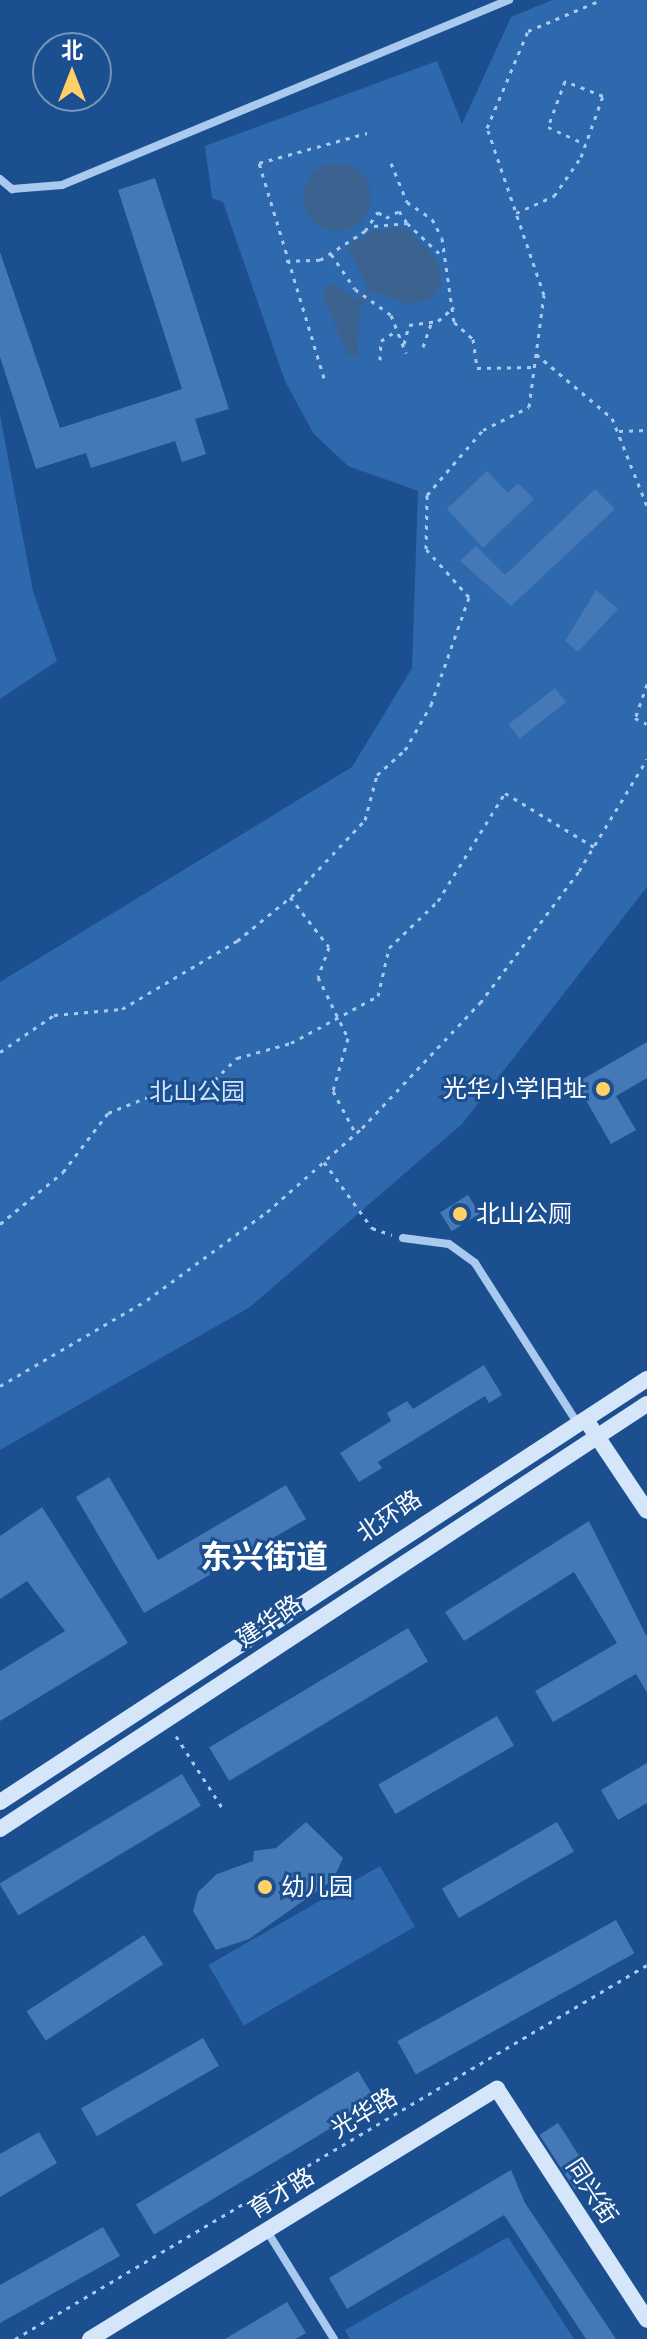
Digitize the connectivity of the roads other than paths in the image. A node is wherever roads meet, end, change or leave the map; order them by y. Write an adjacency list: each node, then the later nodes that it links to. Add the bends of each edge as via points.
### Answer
1 (509, 0): 2 (street, via 62,185 12,189)
2 (0, 179)
3 (403, 1238): 6 (street, via 449,1244 475,1263)
4 (647, 1379): 6 (street, 北环路)
5 (647, 1404): 7 (street, 建华路)
6 (580, 1418): 7 (street); 9 (street, 北环路)
7 (596, 1434): 8 (street); 10 (street, 建华路)
8 (647, 1511)
9 (0, 1802)
10 (0, 1829)
11 (497, 2089): 12 (street, 育才路); 13 (street, 同兴街)
12 (267, 2230): 14 (street, 育才路); 15 (street)
13 (647, 2320)
14 (90, 2339)
15 (334, 2339)

